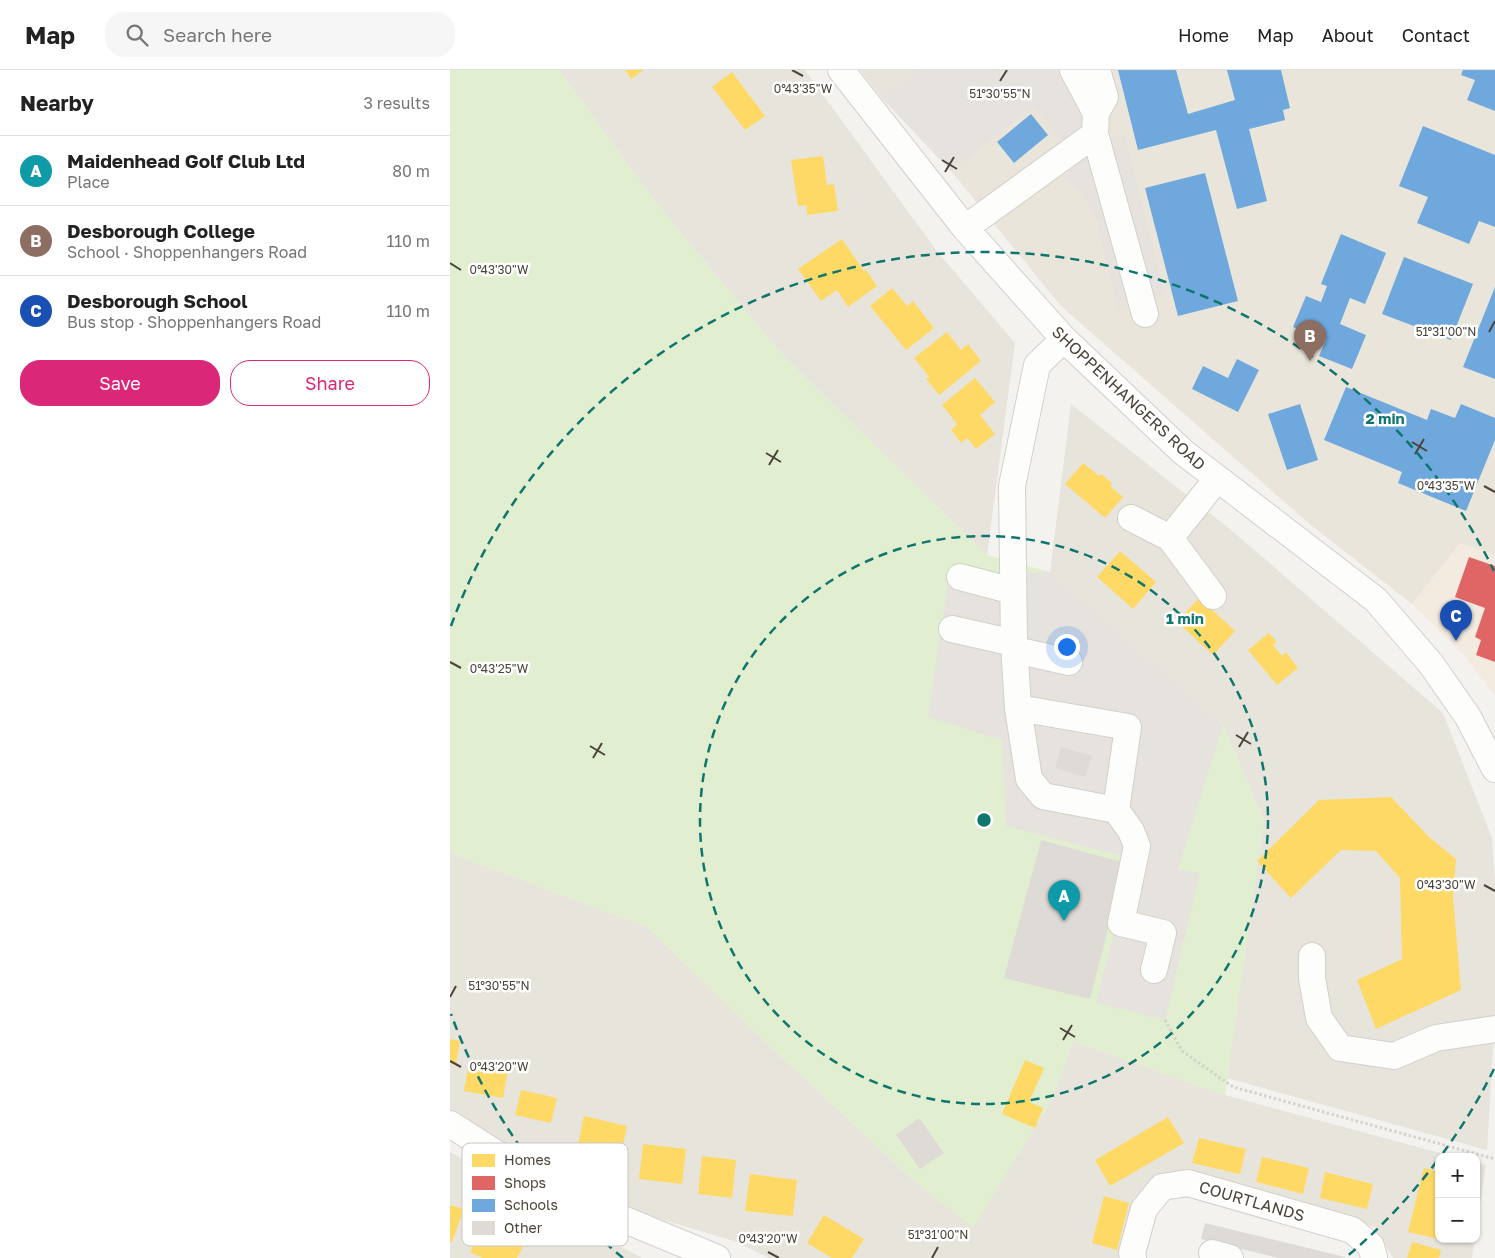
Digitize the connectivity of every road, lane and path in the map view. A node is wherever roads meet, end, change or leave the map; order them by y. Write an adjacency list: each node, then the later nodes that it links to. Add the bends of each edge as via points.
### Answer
1 (841, 70): 5 (street, SHOPPENHANGERS ROAD)
2 (1073, 70): 4 (street)
3 (1097, 70): 4 (street, via 1105,97)
4 (1095, 123): 5 (street); 6 (street)
5 (965, 228): 7 (street, SHOPPENHANGERS ROAD)
6 (1145, 314)
7 (1064, 339): 8 (street, SHOPPENHANGERS ROAD, via 1183,452); 12 (street, via 1037,365 1012,486)
8 (1217, 479): 10 (street); 18 (street, SHOPPENHANGERS ROAD, via 1376,600 1431,664 1468,717)
9 (1131, 518): 10 (street)
10 (1170, 538): 13 (street)
11 (960, 577): 12 (street)
12 (1013, 590): 15 (street)
13 (1213, 596)
14 (952, 629): 15 (street)
15 (1014, 647): 16 (street); 17 (street)
16 (1069, 662)
17 (1018, 708): 19 (street, via 1028,779 1042,796); 19 (street, via 1128,727)
18 (1495, 769)
19 (1116, 810): 21 (street, via 1137,846 1121,923 1163,933)
20 (1312, 956): 23 (street, via 1318,1018 1340,1048 1394,1056 1436,1038)
21 (1154, 970)
22 (1165, 1020): 26 (path, via 1182,1051 1233,1087)
23 (1495, 1029)
24 (450, 1124): 25 (street)
25 (480, 1143)
26 (1495, 1158)
27 (628, 1221): 28 (street)
28 (717, 1258)
29 (1133, 1258): 30 (street, COURTLANDS, via 1144,1210 1162,1187 1188,1183 1352,1230 1371,1246)
30 (1374, 1258)

